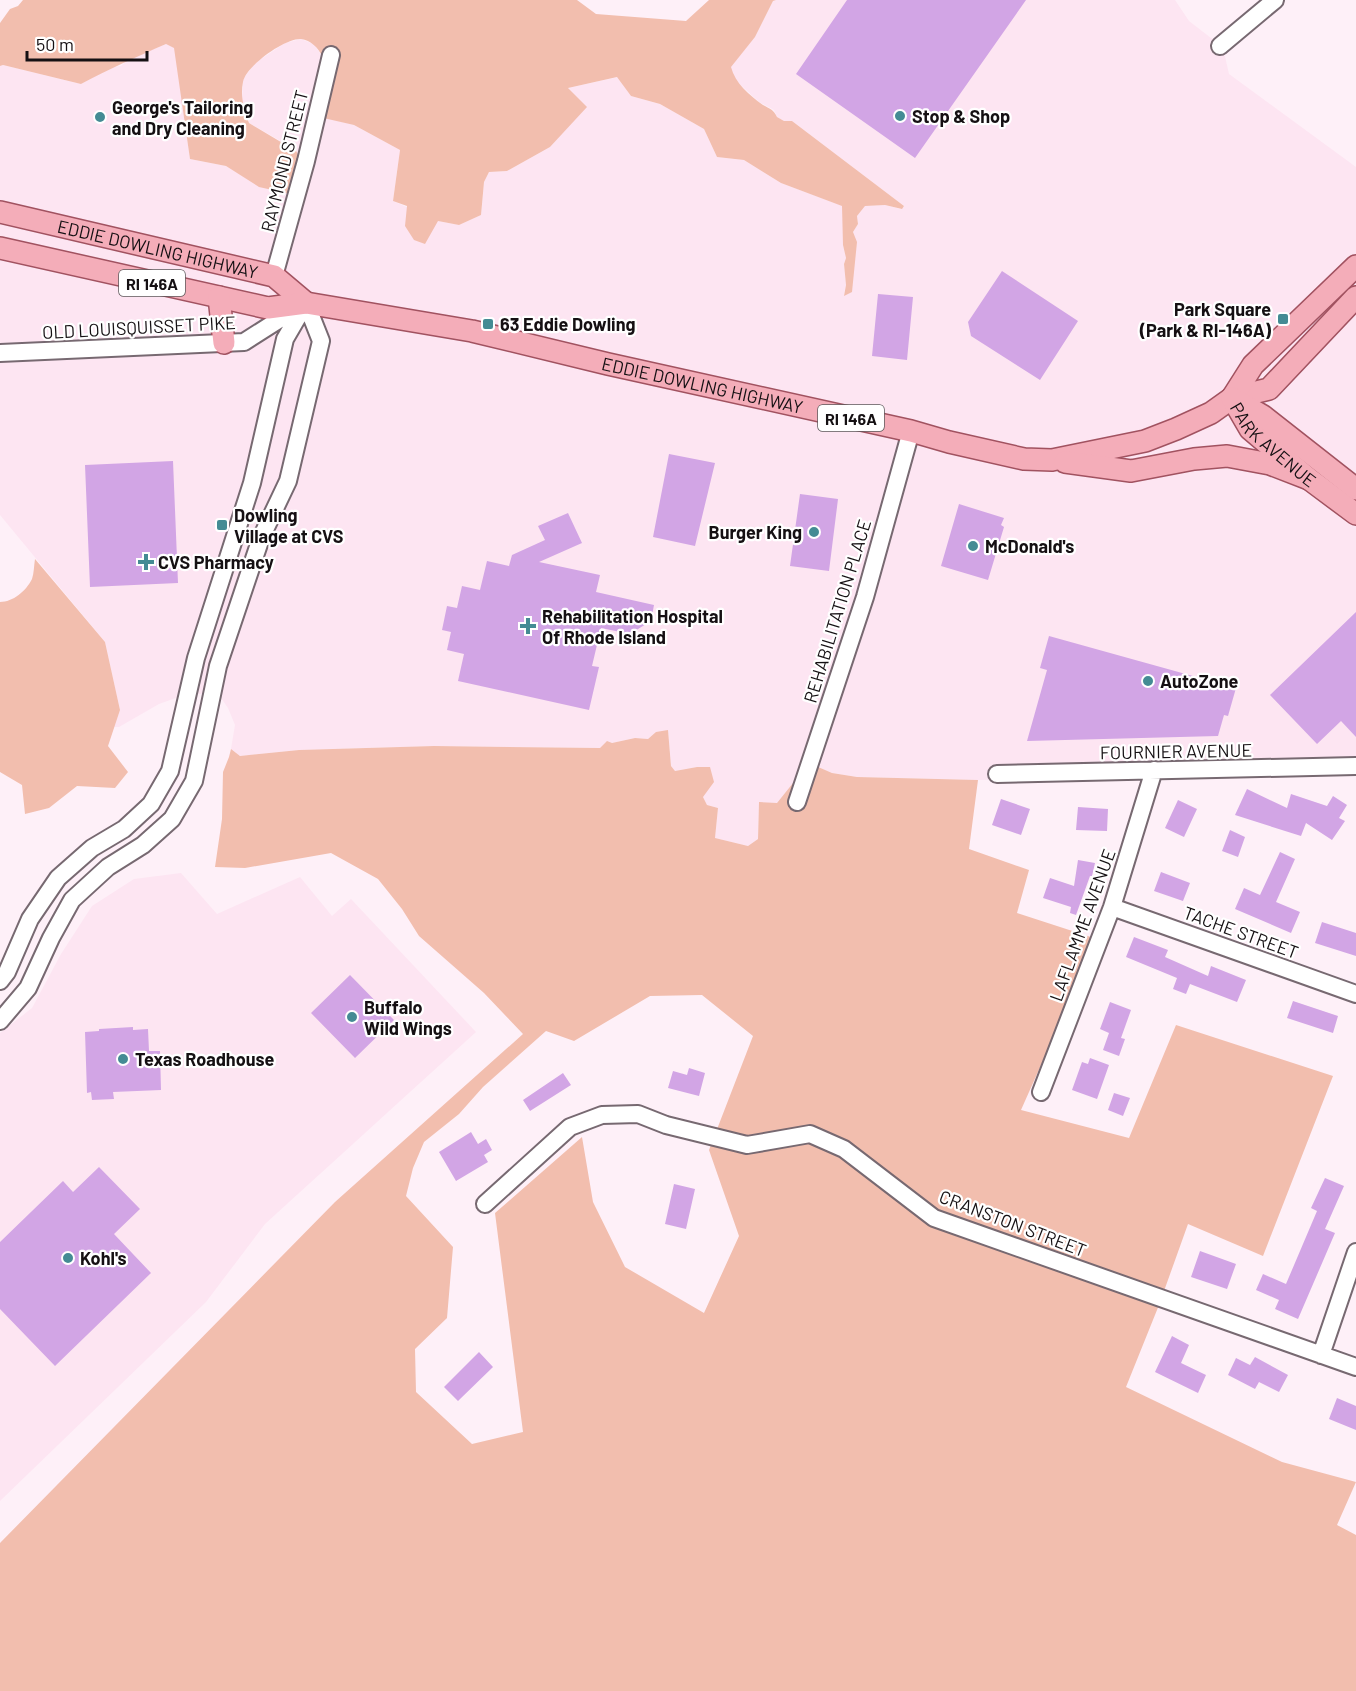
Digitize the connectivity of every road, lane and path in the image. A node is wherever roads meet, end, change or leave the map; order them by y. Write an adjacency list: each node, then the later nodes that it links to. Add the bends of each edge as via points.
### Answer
1 (1275, 0): 2 (street)
2 (1220, 46)
3 (331, 55): 7 (street, RAYMOND STREET)
4 (0, 212): 7 (main road, EDDIE DOWLING HIGHWAY / RI 146A)
5 (0, 248): 8 (main road, EDDIE DOWLING HIGHWAY / RI 146A)
6 (1356, 266): 13 (main road, RI 146A, via 1253,365)
7 (274, 276): 10 (main road, EDDIE DOWLING HIGHWAY / RI 146A)
8 (219, 297): 10 (main road, EDDIE DOWLING HIGHWAY / RI 146A, via 268,308); 11 (main road)
9 (1356, 297): 13 (main road, RI 146A, via 1269,389)
10 (306, 303): 11 (street, OLD LOUISQUISSET PIKE, via 244,342); 14 (main road, EDDIE DOWLING HIGHWAY / RI 146A, via 471,331); 24 (street, via 285,339 252,483 196,658 170,771 151,804 58,878 30,919); 26 (street, via 321,341 288,481 261,538 218,666 194,781 172,819 72,900 28,988)
11 (224, 343): 12 (street, OLD LOUISQUISSET PIKE)
12 (0, 353)
13 (1232, 398): 15 (main road, EDDIE DOWLING HIGHWAY / RI 146A, via 1211,413 1145,441); 16 (main road, PARK AVENUE, via 1250,429); 17 (main road, PARK AVENUE, via 1263,416)
14 (911, 431): 15 (main road, EDDIE DOWLING HIGHWAY / RI 146A, via 1024,459); 22 (street, REHABILITATION PLACE, via 865,597)
15 (1052, 460): 16 (main road, via 1131,471 1227,456 1270,464)
16 (1309, 479): 18 (main road, PARK AVENUE)
17 (1356, 489)
18 (1356, 514)
19 (1356, 766): 20 (street, FOURNIER AVENUE)
20 (1154, 770): 21 (street, FOURNIER AVENUE); 23 (street, LAFLAMME AVENUE)
21 (997, 774)
22 (797, 802)
23 (1112, 907): 25 (street, TACHE STREET); 27 (street, LAFLAMME AVENUE)
24 (0, 981)
25 (1356, 994)
26 (0, 1021)
27 (1041, 1092)
28 (485, 1204): 30 (street, CRANSTON STREET, via 570,1127 602,1115 638,1114 747,1145 810,1134 844,1149 934,1218)
29 (1356, 1252): 30 (street)
30 (1321, 1355): 31 (street, CRANSTON STREET)
31 (1356, 1367)

